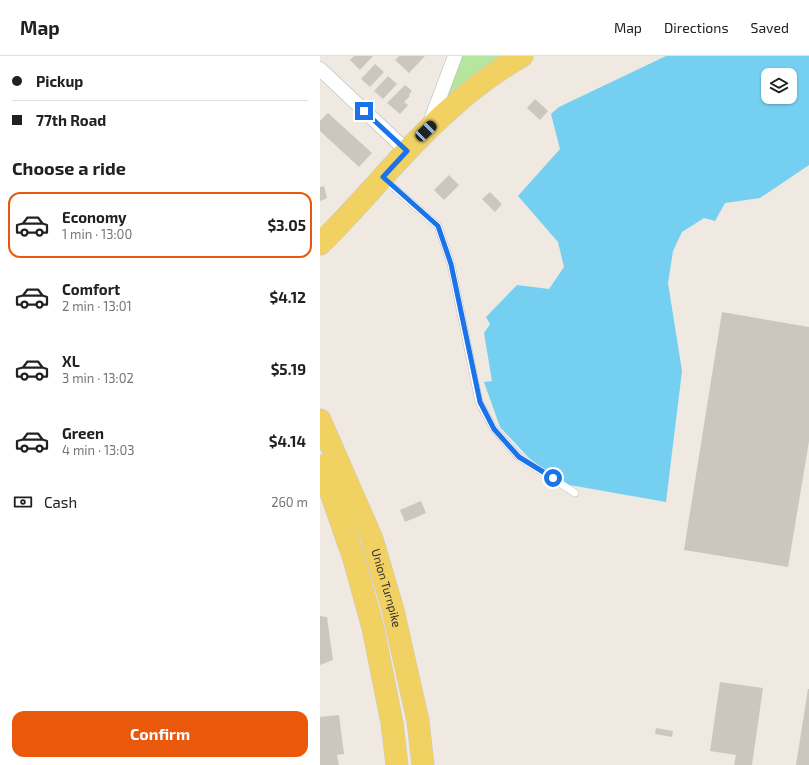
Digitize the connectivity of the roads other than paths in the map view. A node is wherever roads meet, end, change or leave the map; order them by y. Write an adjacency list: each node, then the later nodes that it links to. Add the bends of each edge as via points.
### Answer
1 (455, 56): 4 (street)
2 (514, 58): 4 (main road, via 460,99)
3 (320, 69): 5 (street)
4 (426, 131): 5 (main road)
5 (407, 151): 6 (main road)
6 (383, 177): 7 (main road); 10 (lane, via 438,226 451,264 480,402 494,429 519,457)
7 (324, 236)
8 (320, 420): 12 (main road, Union Turnpike, via 372,539 393,610 418,721)
9 (320, 466): 11 (main road, Union Turnpike, via 354,560 373,628 392,723)
10 (575, 493)
11 (397, 765)
12 (423, 765)

